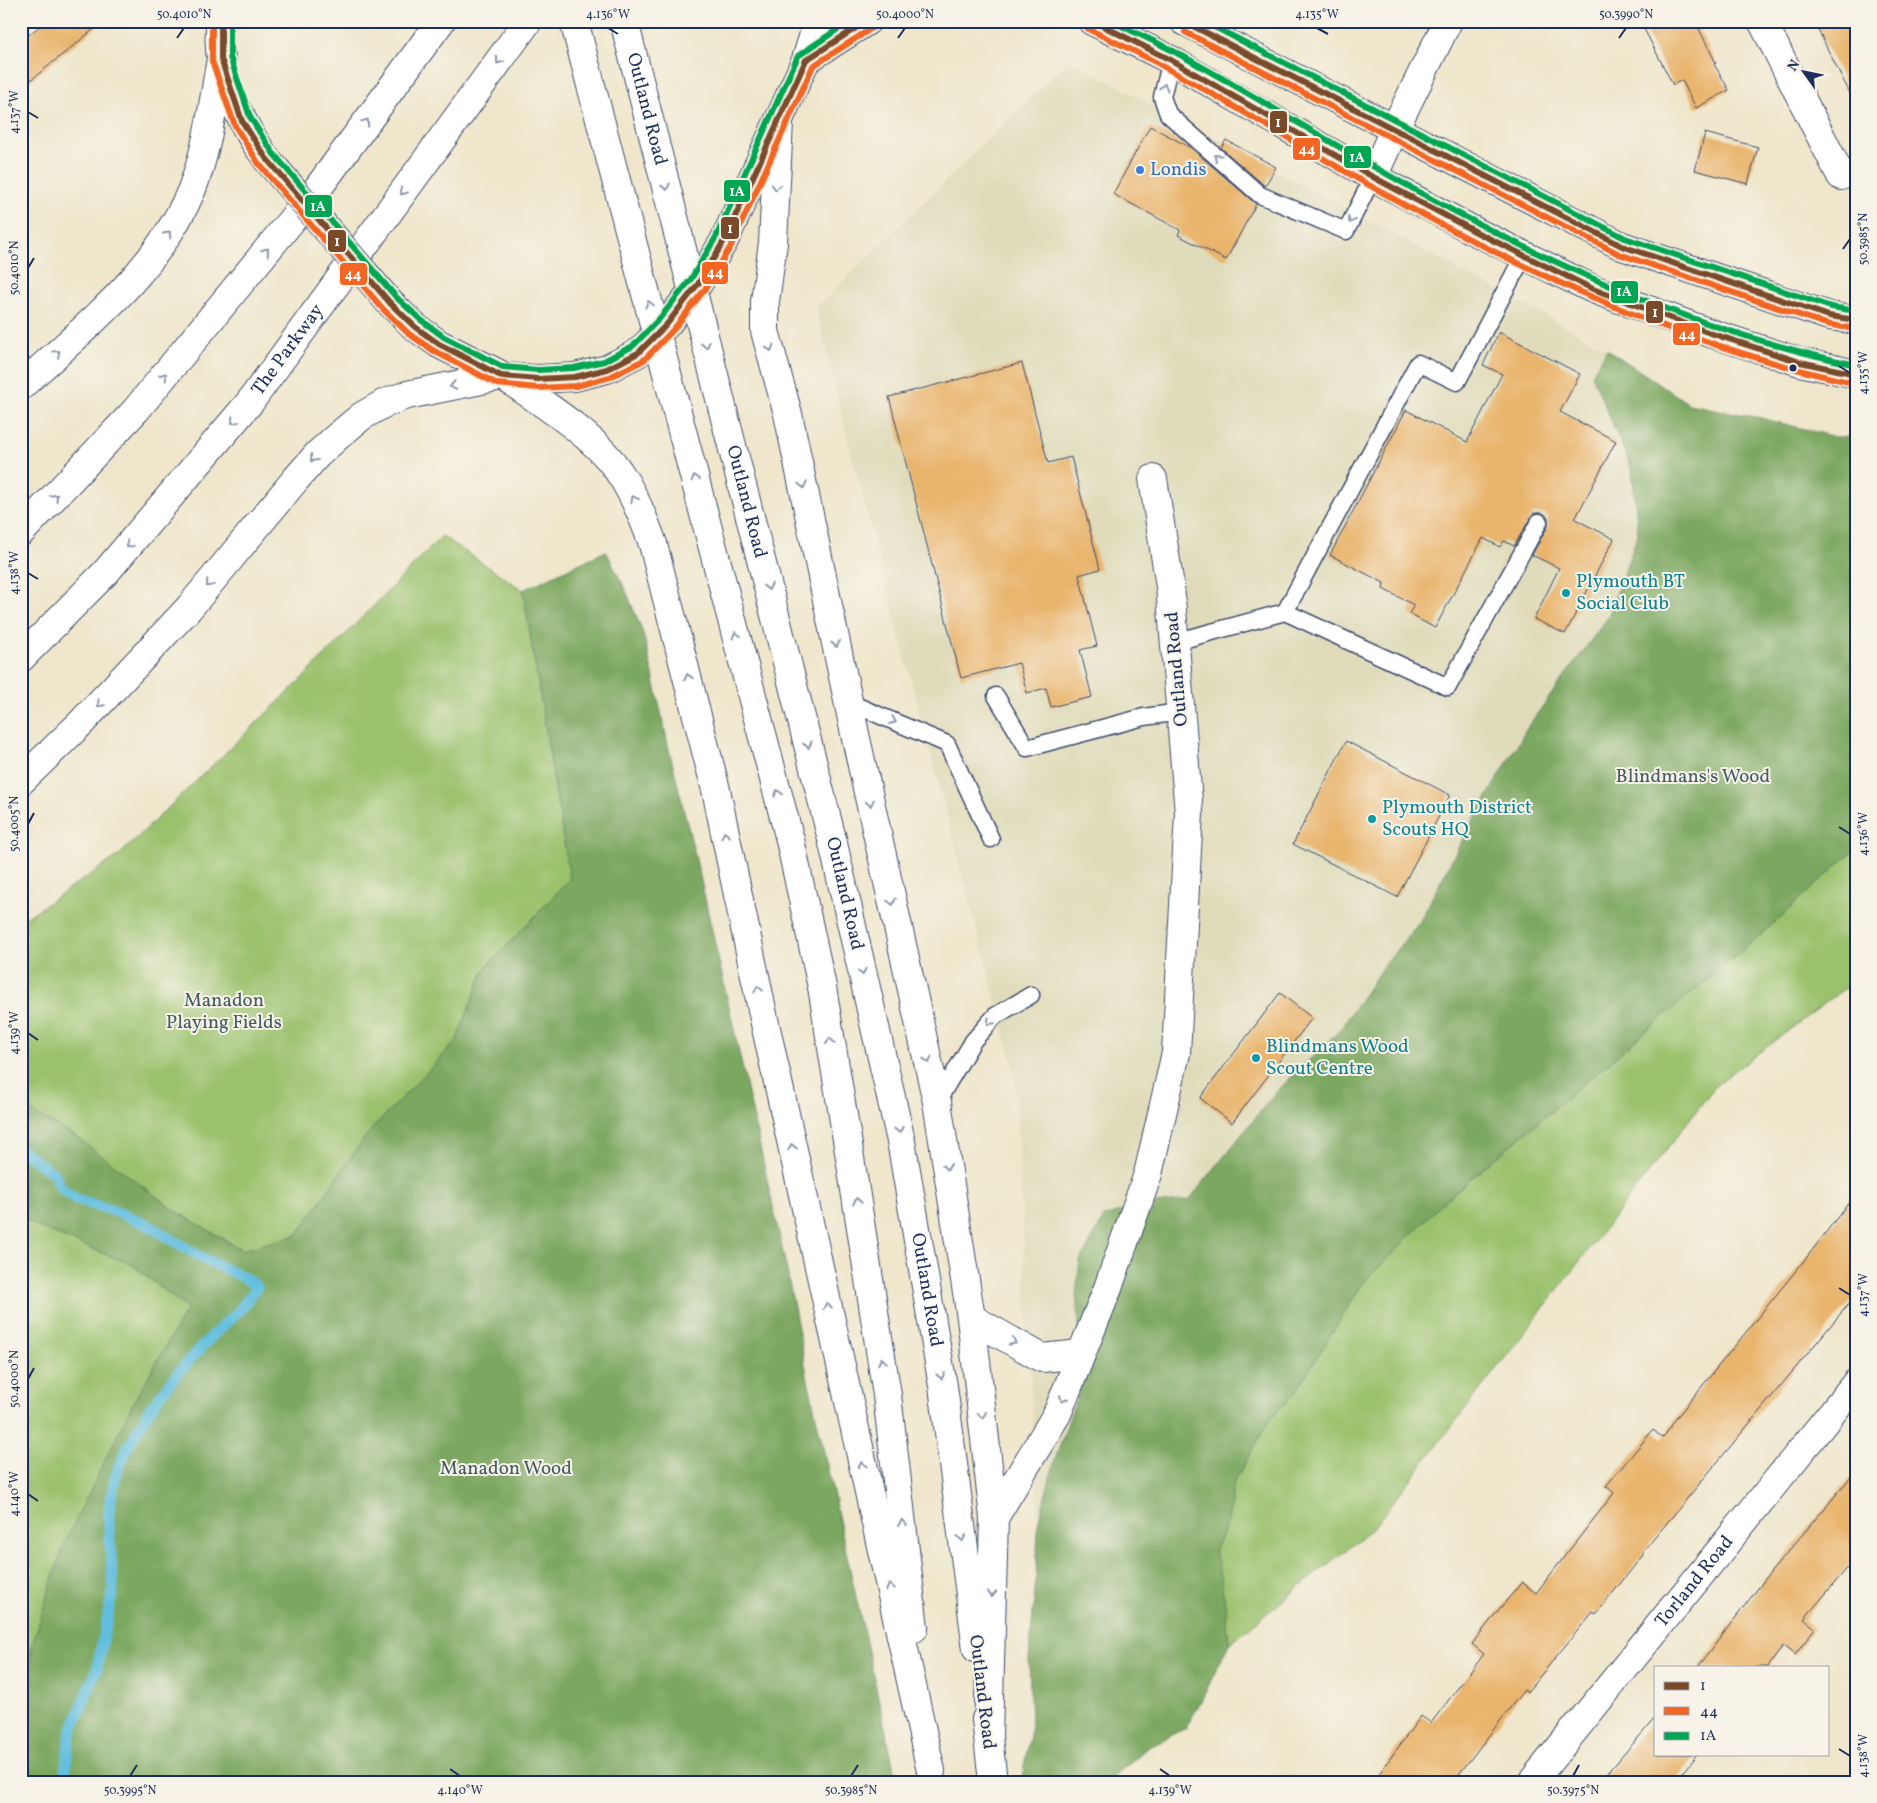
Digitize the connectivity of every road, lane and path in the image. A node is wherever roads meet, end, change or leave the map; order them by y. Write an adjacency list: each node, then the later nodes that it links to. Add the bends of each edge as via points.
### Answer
1 (221, 21): 12 (main road)
2 (441, 21): 26 (main road, one-way to 2, via 136,410 318,188)
3 (528, 21): 29 (main road, The Parkway, one-way to 29, via 250,402 105,573)
4 (574, 21): 42 (main road, one-way to 4, bridge, via 887,1395 822,987 790,840)
5 (624, 21): 41 (main road, Outland Road, one-way to 41, bridge, via 832,839 902,1141 943,1386)
6 (818, 21): 13 (main road)
7 (867, 21): 13 (main road)
8 (1092, 21): 14 (main road)
9 (1184, 21): 16 (main road)
10 (1448, 21): 16 (main road)
11 (1762, 21): 17 (main road)
12 (221, 59): 22 (main road, bridge, via 242,121 266,158 390,303 439,344); 23 (main road, one-way to 12, via 87,326 141,270 180,216 202,160)
13 (806, 60): 15 (main road)
14 (1171, 60): 18 (main road); 18 (lane, one-way to 14, via 1346,231 1260,195 1168,114 1162,97)
15 (779, 121): 22 (main road, via 724,241 698,284 668,324 638,353 607,369 575,376 538,379); 31 (main road, one-way to 31, via 765,331 788,414)
16 (1395, 128): 18 (main road); 20 (main road, via 1622,246 1829,316)
17 (1841, 176)
18 (1373, 177): 19 (main road, via 1478,233)
19 (1518, 267): 21 (main road, via 1593,289 1710,333 1800,362); 27 (lane, via 1457,382 1418,363)
20 (1856, 320)
21 (1856, 374)
22 (503, 376): 33 (main road, one-way to 33, via 384,402 338,436 296,479 189,608 80,724); 42 (main road, one-way to 22, via 716,790 653,544 619,471 604,454 567,422)
23 (21, 386)
24 (1154, 479): 28 (main road, Outland Road, via 1170,586)
25 (1539, 522): 27 (lane, via 1448,687)
26 (21, 532)
27 (1285, 612): 28 (lane)
28 (1174, 642): 32 (main road, Outland Road)
29 (21, 658)
30 (996, 696): 32 (lane, via 1027,748)
31 (848, 702): 34 (lane, one-way to 34, via 947,744); 36 (main road, one-way to 36)
32 (1180, 712): 38 (main road, Outland Road, via 1189,812 1176,1053 1148,1174)
33 (21, 781)
34 (991, 840)
35 (1031, 995): 36 (lane, one-way to 36, via 995,1016 979,1034)
36 (937, 1102): 37 (main road, one-way to 37)
37 (971, 1318): 38 (main road, Outland Road, one-way to 38, via 1042,1358); 40 (main road, one-way to 40)
38 (1081, 1354): 40 (main road, Outland Road, one-way to 40, via 1057,1414)
39 (1856, 1383): 44 (main road, Torland Road)
40 (994, 1518): 41 (main road, one-way to 41)
41 (988, 1737): 43 (main road, Outland Road)
42 (931, 1776)
43 (992, 1782)
44 (1532, 1782)

